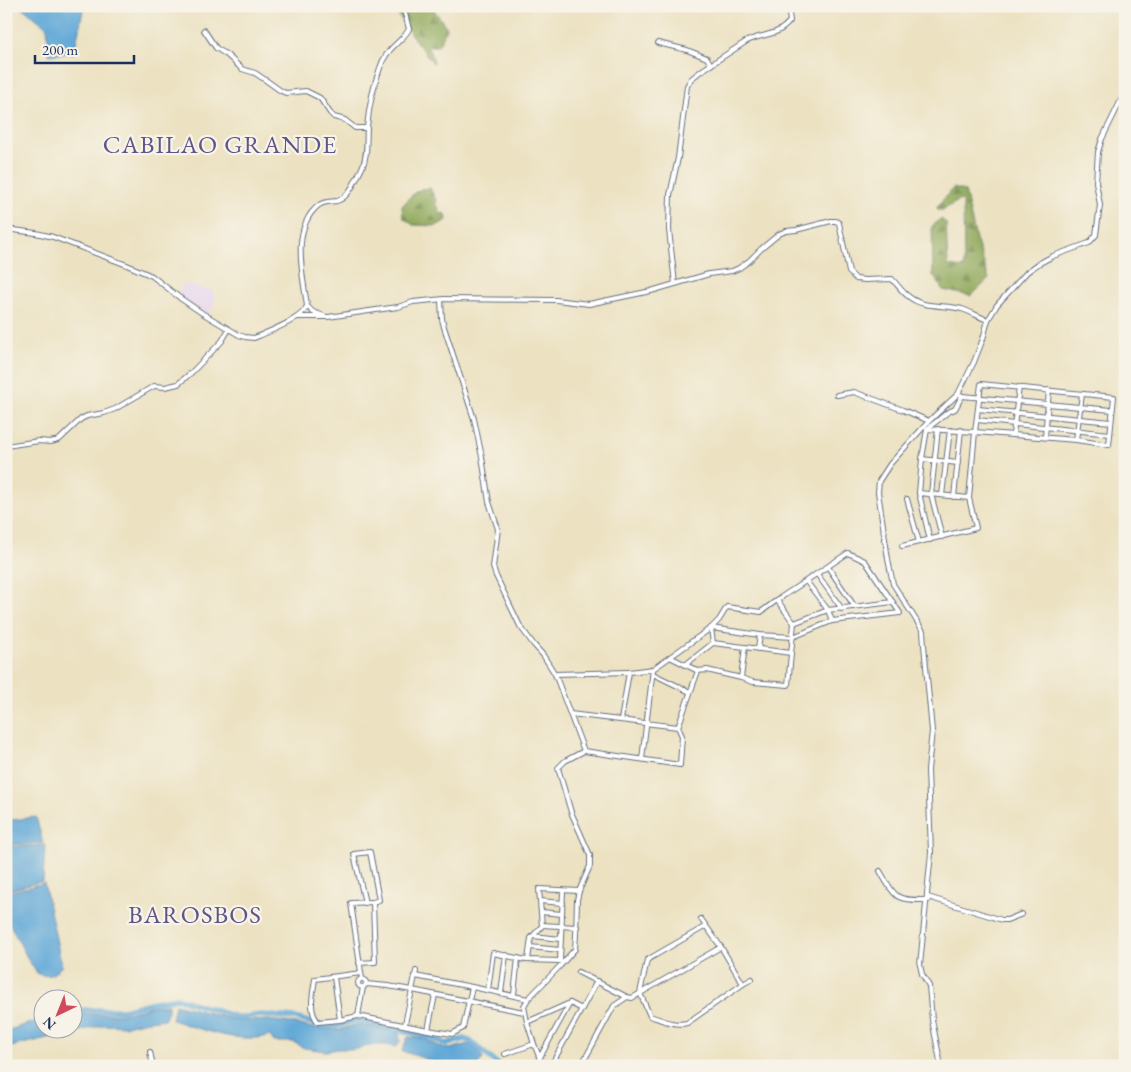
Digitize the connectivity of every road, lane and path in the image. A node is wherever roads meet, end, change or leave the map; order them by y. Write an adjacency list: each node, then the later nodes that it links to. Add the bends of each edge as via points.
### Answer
1 (403, 6): 7 (street, via 409,29 381,62)
2 (788, 6): 5 (street, via 790,21 785,26 772,34 747,41)
3 (204, 30): 7 (street, via 216,48 242,69 255,73 281,92 306,91 320,98 334,117 355,128)
4 (658, 42): 5 (street, via 707,58)
5 (711, 65): 9 (street, via 691,79 687,86 670,195 669,230)
6 (1125, 92): 14 (street, via 1098,152 1096,182 1100,205 1096,235 1089,243 1054,256 1027,272 1000,301)
7 (367, 128): 11 (street, via 366,155 352,187 343,198 318,206 304,228 301,269)
8 (6, 229): 15 (street, via 53,237 152,276)
9 (675, 284): 10 (street, via 589,304 556,300); 14 (street, via 739,268 786,231 836,221 849,272 856,279 892,279 907,296 918,302 963,310)
10 (441, 300): 13 (street); 84 (street, via 442,319 474,419 489,502 498,529 493,567 520,626)
11 (307, 306): 12 (street); 13 (street)
12 (298, 317): 13 (street); 15 (street, via 254,338)
13 (328, 317)
14 (988, 320): 20 (street)
15 (229, 329): 45 (street, via 222,342 178,384 154,386 115,410 87,416 55,441)
16 (1019, 387): 17 (street); 21 (street, via 981,384); 22 (street)
17 (1049, 390): 18 (street); 23 (street)
18 (1082, 394): 24 (street); 26 (street, via 1114,397)
19 (837, 395): 31 (street, via 854,392)
20 (960, 395): 21 (street); 31 (street); 35 (street, via 955,409)
21 (980, 398): 22 (street); 25 (street)
22 (1017, 401): 23 (street); 27 (street)
23 (1048, 403): 24 (street); 28 (street)
24 (1080, 406): 26 (street); 29 (street)
25 (978, 409): 27 (street); 30 (street)
26 (1112, 410): 32 (street)
27 (1016, 413): 28 (street); 33 (street)
28 (1047, 416): 29 (street); 34 (street)
29 (1079, 419): 32 (street); 39 (street)
30 (977, 420): 33 (street); 40 (street)
31 (929, 421): 68 (street, via 890,464 878,486 893,584)
32 (1111, 422): 42 (street)
33 (1014, 424): 34 (street); 41 (street)
34 (1046, 428): 39 (street); 43 (street)
35 (927, 429): 36 (street); 46 (street)
36 (938, 429): 37 (street); 47 (street)
37 (950, 430): 38 (street); 48 (street)
38 (961, 430): 40 (street); 49 (street)
39 (1077, 430): 42 (street); 44 (street)
40 (976, 432): 41 (street); 54 (street)
41 (1013, 434): 43 (street)
42 (1110, 434): 44 (street, via 1109,445)
43 (1045, 437): 44 (street)
44 (1076, 440)
45 (6, 446)
46 (922, 459): 47 (street); 50 (street)
47 (934, 460): 48 (street); 51 (street)
48 (946, 461): 49 (street); 52 (street)
49 (958, 463): 53 (street)
50 (919, 493): 51 (street); 57 (street)
51 (931, 494): 52 (street); 56 (street)
52 (942, 495): 53 (street)
53 (954, 497): 54 (street)
54 (969, 498): 56 (street, via 976,528)
55 (907, 499): 58 (street)
56 (942, 537): 57 (street)
57 (930, 540): 58 (street)
58 (919, 542): 59 (street)
59 (902, 546)
60 (828, 567): 61 (street); 64 (street, via 848,553 865,561); 65 (street)
61 (817, 574): 62 (street); 66 (street)
62 (806, 581): 63 (street); 67 (street)
63 (777, 600): 71 (street); 72 (street, via 761,612 727,607)
64 (893, 602): 65 (street); 69 (street)
65 (856, 607): 66 (street)
66 (842, 609): 67 (street)
67 (828, 610): 70 (street); 71 (street)
68 (910, 612): 69 (street); 96 (street, via 922,632 932,731 928,770 931,853)
69 (900, 613): 70 (street)
70 (832, 621): 74 (street)
71 (794, 623): 74 (street)
72 (711, 628): 73 (street); 75 (street); 79 (street)
73 (760, 635): 74 (street); 77 (street)
74 (793, 637): 78 (street)
75 (713, 643): 76 (street); 80 (street)
76 (745, 648): 77 (street); 85 (street)
77 (758, 649): 78 (street)
78 (791, 654): 85 (street, via 788,685)
79 (670, 657): 80 (street); 81 (street)
80 (684, 664): 82 (street)
81 (653, 671): 83 (street); 86 (street); 89 (street)
82 (698, 671): 85 (street); 86 (street)
83 (629, 672): 84 (street); 88 (street)
84 (555, 674): 87 (street)
85 (741, 678)
86 (690, 692): 90 (street)
87 (570, 714): 88 (street); 91 (street)
88 (621, 720): 89 (street)
89 (646, 724): 90 (street); 92 (street)
90 (678, 727): 92 (street, via 682,736 680,765)
91 (584, 751): 92 (street); 95 (street, via 558,768 571,812 590,855 590,866)
92 (642, 759)
93 (880, 871): 96 (street, via 898,897)
94 (563, 891): 95 (street); 97 (street, via 539,889); 100 (street)
95 (579, 891): 108 (street)
96 (928, 898): 103 (street, via 1002,920); 153 (street, via 920,965 929,986)
97 (540, 901): 100 (street); 101 (street)
98 (374, 902): 99 (street); 99 (street, via 379,900 370,852 354,854); 117 (street, via 375,962)
99 (365, 903): 117 (street, via 351,903)
100 (563, 903): 102 (street)
101 (541, 912): 102 (street); 105 (street)
102 (562, 914): 106 (street)
103 (1022, 914)
104 (701, 919): 107 (street)
105 (542, 925): 106 (street); 109 (street)
106 (562, 926): 108 (street); 110 (street)
107 (706, 926): 112 (street); 132 (street, via 647,960)
108 (576, 927): 135 (street, via 575,949)
109 (533, 936): 110 (street); 111 (street)
110 (561, 939): 113 (street)
111 (530, 947): 113 (street); 116 (street)
112 (720, 947): 125 (street); 132 (street)
113 (560, 950): 116 (street, via 560,961)
114 (506, 955): 115 (street); 129 (street, via 493,953); 130 (street)
115 (518, 958): 116 (street); 131 (street)
116 (528, 960)
117 (359, 964): 120 (street)
118 (416, 971): 121 (street)
119 (578, 972): 124 (street)
120 (361, 973): 122 (street); 126 (street)
121 (415, 976): 127 (street); 128 (street)
122 (334, 977): 141 (street); 141 (street, via 315,979 312,1009 318,1022)
123 (752, 979): 125 (street)
124 (597, 981): 134 (street); 138 (street)
125 (742, 984): 132 (street, via 687,1023 680,1024 650,1016)
126 (364, 986): 128 (street); 140 (street)
127 (472, 987): 129 (street); 136 (street)
128 (412, 990): 133 (street); 143 (street)
129 (488, 990): 130 (street)
130 (501, 993): 135 (street)
131 (514, 994)
132 (640, 994): 134 (street)
133 (435, 995): 136 (street); 144 (street)
134 (627, 997): 152 (street, via 614,1006)
135 (528, 999): 139 (street)
136 (470, 1001): 139 (street); 144 (street, via 463,1028 452,1034)
137 (570, 1003): 138 (street); 142 (street); 149 (street)
138 (582, 1009): 148 (street)
139 (524, 1012): 142 (street)
140 (358, 1016): 141 (street); 143 (street)
141 (340, 1020)
142 (527, 1022): 145 (street)
143 (404, 1024): 144 (street)
144 (428, 1030)
145 (534, 1044): 147 (street); 149 (street)
146 (150, 1052): 150 (street)
147 (505, 1054)
148 (553, 1062): 149 (street); 151 (street)
149 (541, 1063)
150 (153, 1066)
151 (560, 1066)
152 (581, 1066)
153 (942, 1066)

